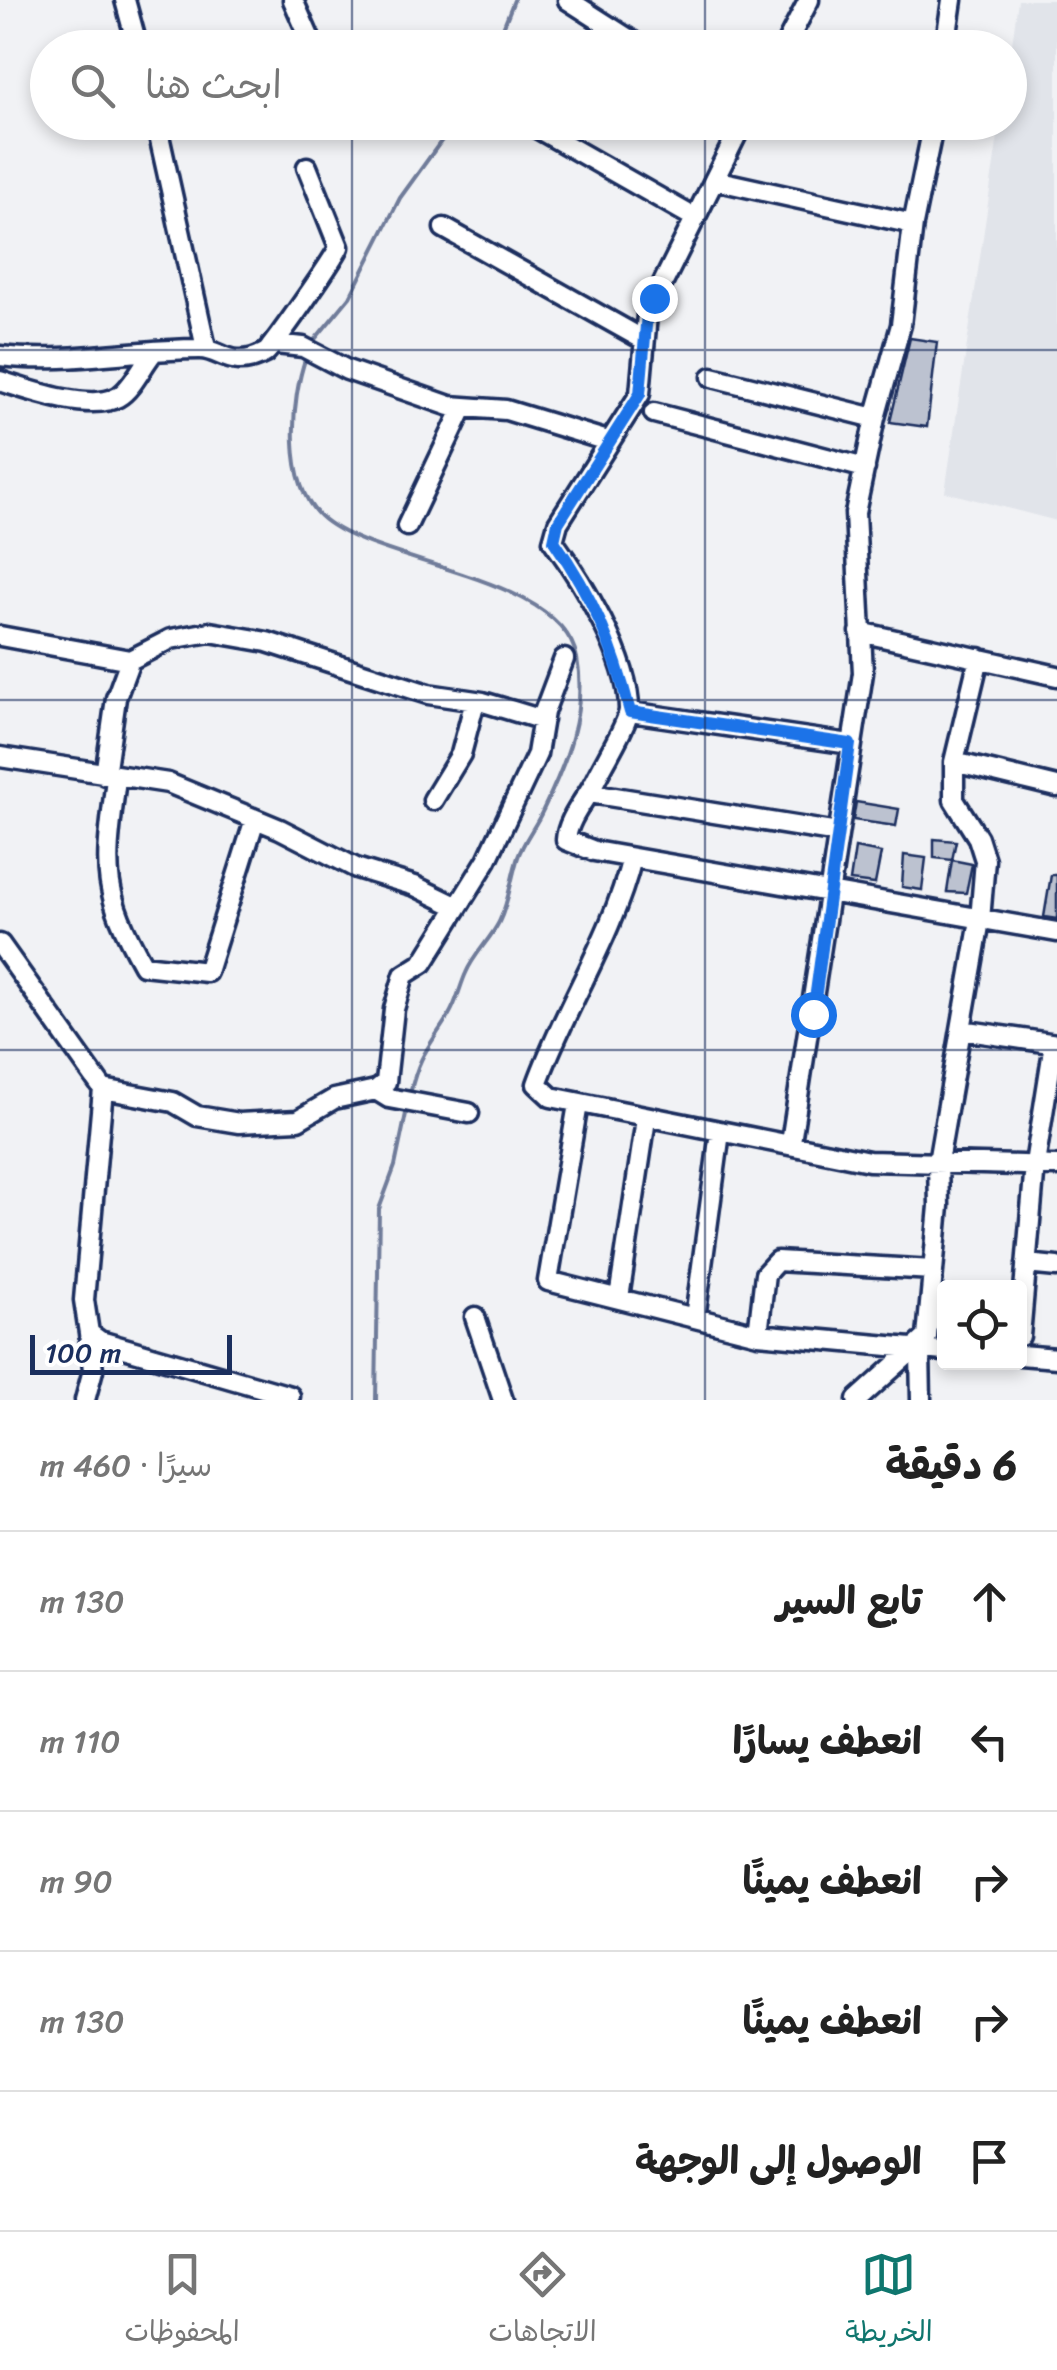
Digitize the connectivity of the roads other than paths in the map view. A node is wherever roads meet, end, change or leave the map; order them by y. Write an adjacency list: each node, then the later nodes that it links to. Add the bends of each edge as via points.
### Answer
1 (125, 0): 6 (street)
2 (292, 0): 7 (street)
3 (568, 0): 8 (street)
4 (808, 0): 9 (street)
5 (952, 0): 10 (street)
6 (133, 30)
7 (306, 30)
8 (615, 30)
9 (793, 30)
10 (948, 30)
11 (160, 140): 22 (street)
12 (558, 140): 17 (street)
13 (734, 140): 16 (street)
14 (930, 140): 18 (street)
15 (308, 166): 21 (street, via 340,247)
16 (714, 180): 17 (street); 18 (street)
17 (695, 218): 20 (street, via 647,314)
18 (913, 224): 29 (street, via 901,325)
19 (444, 228): 20 (street)
20 (644, 340): 30 (street, via 640,394)
21 (276, 344): 22 (street, via 262,355 227,360); 27 (street, via 303,346 346,370)
22 (206, 348): 23 (street)
23 (152, 354): 24 (street); 26 (street, via 121,396 110,400 47,396)
24 (0, 356)
25 (712, 378): 29 (street)
26 (0, 381)
27 (463, 408): 30 (street, via 506,410); 32 (street)
28 (654, 413): 31 (street)
29 (875, 418): 31 (street)
30 (608, 442): 40 (street, via 558,523 554,541 589,592)
31 (864, 468): 33 (street, via 855,513)
32 (407, 526)
33 (860, 632): 35 (street); 42 (street, via 863,673)
34 (0, 636): 37 (street)
35 (978, 658): 38 (street); 44 (street)
36 (564, 659): 41 (street)
37 (130, 660): 39 (street, via 171,639 210,632 267,642 428,694); 45 (street, via 116,698)
38 (1057, 676)
39 (475, 701): 41 (street); 48 (street, via 461,754)
40 (630, 712): 42 (street); 47 (street)
41 (543, 720): 53 (street, via 518,798)
42 (850, 744): 50 (street)
43 (0, 757): 45 (street)
44 (954, 762): 46 (street); 54 (street, via 954,800 985,860)
45 (111, 776): 49 (street, via 168,783); 49 (street, via 105,877 118,921 143,966 207,972)
46 (1057, 788)
47 (590, 793): 50 (street); 51 (street, via 566,840)
48 (434, 800)
49 (254, 819): 53 (street)
50 (838, 833): 52 (street)
51 (632, 858): 52 (street); 62 (street, via 621,902 538,1084 552,1097)
52 (831, 894): 54 (street); 66 (street)
53 (456, 906): 61 (street, via 422,963 404,975 386,1082)
54 (980, 920): 55 (street); 58 (street)
55 (1057, 932)
56 (0, 944): 57 (street)
57 (9, 973): 60 (street)
58 (962, 1030): 59 (street); 67 (street)
59 (1056, 1044): 68 (street)
60 (103, 1089): 61 (street, via 239,1123 298,1120 334,1099); 77 (street, via 84,1300)
61 (376, 1090): 63 (street)
62 (578, 1104): 64 (street); 74 (street, via 548,1280)
63 (469, 1113)
64 (646, 1119): 65 (street); 74 (street)
65 (720, 1132): 66 (street); 76 (street)
66 (791, 1142): 67 (street, via 869,1161)
67 (938, 1162): 68 (street); 72 (street)
68 (1035, 1164): 69 (street); 70 (street)
69 (1057, 1166)
70 (1026, 1264): 71 (street); 73 (street)
71 (1057, 1267)
72 (933, 1270): 78 (street, via 778,1261 765,1274); 79 (street, via 927,1338)
73 (1025, 1280)
74 (620, 1298): 76 (street)
75 (475, 1317): 85 (street)
76 (695, 1318): 78 (street)
77 (89, 1333): 83 (street, via 100,1342); 84 (street, via 93,1370)
78 (758, 1334): 79 (street)
79 (914, 1347): 80 (street); 86 (street); 87 (street, via 923,1367)
80 (937, 1350)
81 (1027, 1356): 82 (street)
82 (1057, 1358)
83 (290, 1396)
84 (86, 1400)
85 (503, 1400)
86 (856, 1400)
87 (921, 1400)

